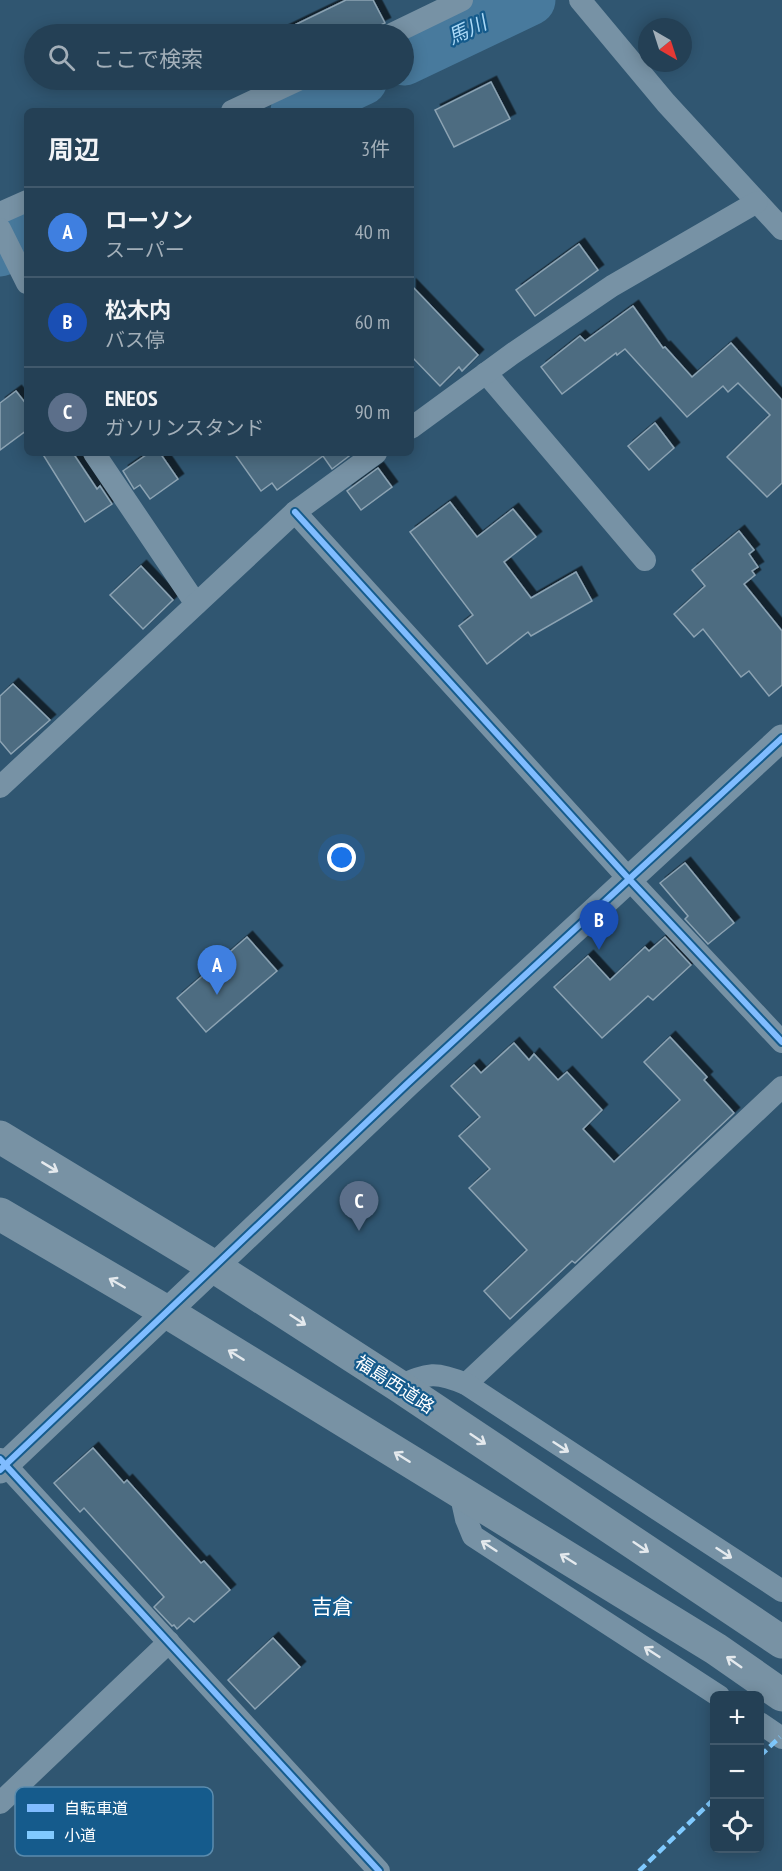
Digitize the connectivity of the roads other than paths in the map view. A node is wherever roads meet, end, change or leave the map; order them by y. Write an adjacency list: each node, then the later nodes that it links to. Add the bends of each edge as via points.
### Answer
1 (462, 0): 3 (street)
2 (580, 0): 6 (street, via 666,103)
3 (413, 24)
4 (277, 90): 5 (street)
5 (238, 108)
6 (757, 202): 9 (street); 11 (street, via 612,286)
7 (24, 204): 8 (street)
8 (0, 224): 10 (street)
9 (782, 229)
10 (23, 275)
11 (486, 372): 12 (street); 16 (street)
12 (414, 426)
13 (96, 456): 17 (street)
14 (372, 456): 15 (street)
15 (295, 512): 17 (street); 20 (street)
16 (645, 560)
17 (196, 604): 19 (street)
18 (782, 738): 20 (street)
19 (0, 787)
20 (629, 879): 21 (street); 25 (street)
21 (782, 1042)
22 (782, 1087): 27 (street)
23 (0, 1137): 25 (highway, 福島西道路, one-way to 25)
24 (0, 1214): 26 (highway, one-way to 24)
25 (213, 1266): 26 (street); 28 (highway, 福島西道路, one-way to 28)
26 (167, 1312): 29 (street); 30 (highway, one-way to 26)
27 (466, 1384): 28 (street, via 444,1375 421,1377); 31 (street, one-way to 31)
28 (399, 1386): 33 (highway, 福島西道路, one-way to 33)
29 (2, 1465): 32 (street)
30 (460, 1492): 34 (street, one-way to 30, via 473,1536); 35 (highway, one-way to 30, via 716,1649)
31 (782, 1591)
32 (169, 1642): 38 (street); 41 (street)
33 (782, 1642)
34 (713, 1691)
35 (782, 1695)
36 (764, 1726): 37 (street)
37 (782, 1738)
38 (17, 1787)
39 (15, 1789): 40 (street)
40 (0, 1803)
41 (380, 1871)

